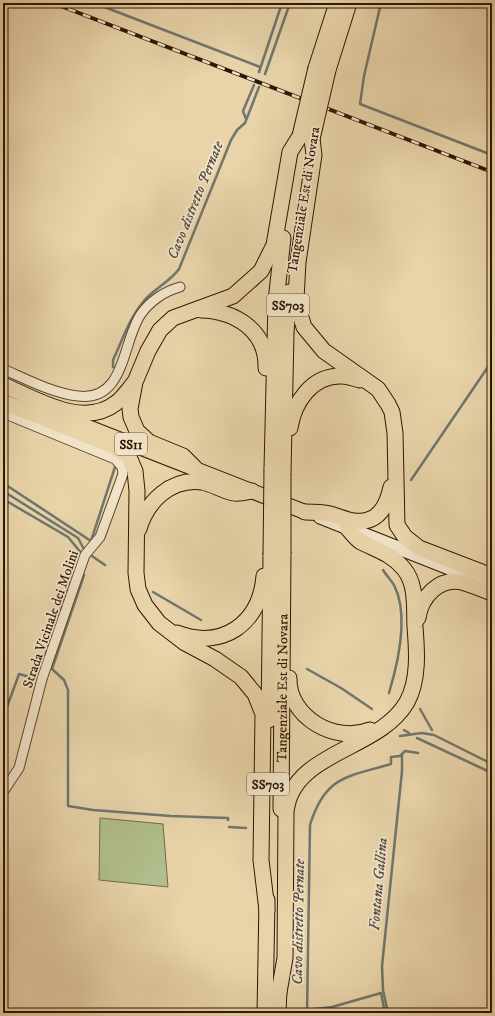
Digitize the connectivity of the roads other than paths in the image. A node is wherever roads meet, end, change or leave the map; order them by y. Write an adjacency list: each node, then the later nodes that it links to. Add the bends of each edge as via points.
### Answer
1 (337, 3): 3 (highway, Tangenziale Est di Novara / SS703)
2 (349, 3): 3 (highway, Tangenziale Est di Novara / SS703)
3 (322, 69): 4 (highway, Tangenziale Est di Novara / SS703, bridge)
4 (306, 137): 6 (highway, SS703, via 290,152 274,245 261,271 233,296); 9 (highway, SS703, via 314,155 298,262 298,308 304,327 324,351 338,363); 16 (highway, Tangenziale Est di Novara / SS703, via 290,284)
5 (180, 287): 7 (street, via 156,299 141,314 123,364 114,380 102,391 90,396 78,396)
6 (194, 310): 8 (highway, SS703, via 173,318 160,330); 16 (highway, SS703, via 227,314 247,326 262,344 266,358 266,459)
7 (3, 369)
8 (135, 382): 10 (highway, SS703, via 116,403 101,411 86,414 65,410); 14 (highway, SS703, via 130,409 137,431 149,442 183,456)
9 (370, 382): 15 (highway, SS703, via 384,395 392,412); 16 (highway, via 342,376 324,379 309,388 298,401 292,417)
10 (3, 385)
11 (3, 393): 14 (main road, SS11)
12 (3, 402): 20 (highway, SS703, via 113,446 129,457 136,478)
13 (3, 413): 29 (street, Strada Vicinale dei Molini, via 115,459 120,464 123,474 42,679 19,768)
14 (195, 468): 17 (main road, SS11)
15 (395, 470): 18 (highway, SS703, via 386,505 370,519 356,521 329,513); 22 (highway, SS703, via 397,525 405,537 419,548)
16 (278, 471): 21 (highway, bridge)
17 (252, 491): 18 (main road, SS11); 20 (highway, SS703, via 235,493 197,482 167,489 147,510)
18 (305, 512): 19 (main road)
19 (348, 529): 24 (main road); 27 (highway, SS703, via 360,541 386,552 404,569 413,589)
20 (136, 544): 26 (highway, SS703, via 138,589 151,614)
21 (277, 554): 23 (highway, Tangenziale Est di Novara / SS703); 26 (highway, SS703, via 264,576 259,602 238,628 230,633 208,638 182,635); 30 (highway, Tangenziale Est di Novara / SS703)
22 (492, 576)
23 (282, 578): 28 (highway, SS703, via 289,594 288,684 298,706 312,722 337,732 354,734); 31 (highway, Tangenziale Est di Novara / SS703)
24 (492, 584)
25 (492, 593): 27 (highway, SS703, via 461,582 442,584 429,593 422,604)
26 (169, 630): 30 (highway, SS703, via 185,643 241,677 249,685 261,706 261,860)
27 (416, 637): 28 (highway, SS703, via 413,685 407,701)
28 (389, 722): 31 (highway, SS703, via 378,732 314,768 299,780 290,793 286,812 285,958)
29 (3, 792)
30 (267, 910): 32 (highway, Tangenziale Est di Novara / SS703)
31 (278, 1006)
32 (265, 1013)

